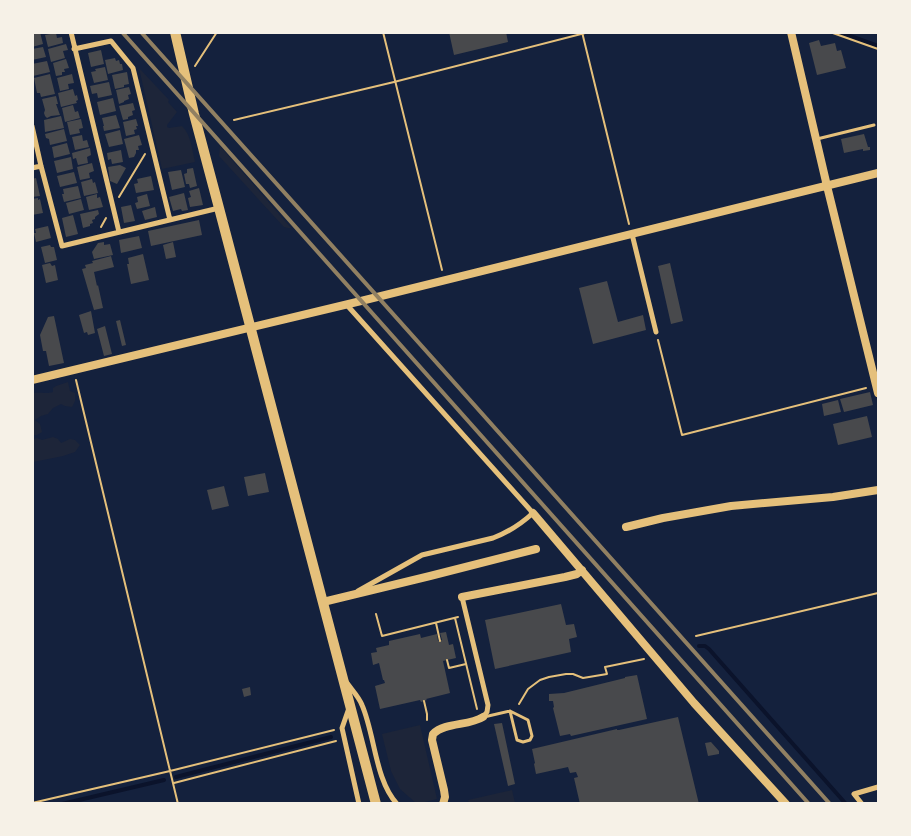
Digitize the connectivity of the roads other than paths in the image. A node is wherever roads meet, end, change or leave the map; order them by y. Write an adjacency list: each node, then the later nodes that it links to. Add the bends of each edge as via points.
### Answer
1 (71, 32): 4 (street)
2 (176, 32): 12 (main road)
3 (792, 32): 7 (street)
4 (74, 49): 13 (street, via 110,41 133,68); 14 (street)
5 (874, 125): 7 (lane)
6 (32, 126): 8 (street)
7 (816, 139): 11 (street)
8 (41, 166): 9 (street); 14 (street, via 62,246)
9 (32, 168)
10 (878, 173): 11 (street)
11 (827, 186): 15 (street); 20 (street)
12 (219, 208): 13 (street); 17 (main road)
13 (170, 220): 14 (street)
14 (119, 232)
15 (632, 234): 16 (street); 18 (street)
16 (346, 304): 17 (street); 22 (street)
17 (250, 328): 19 (street); 28 (main road)
18 (656, 332)
19 (32, 380)
20 (878, 389)
21 (878, 490): 23 (street, via 731,506)
22 (533, 513): 25 (street); 26 (street, via 494,538 422,555)
23 (626, 527)
24 (536, 549): 26 (street)
25 (582, 570): 27 (street, via 565,577); 38 (street, via 694,703)
26 (351, 595): 28 (street)
27 (462, 596): 32 (street, via 488,705)
28 (323, 602): 29 (main road)
29 (342, 676): 30 (main road); 36 (street, via 361,702 385,785)
30 (350, 707): 34 (street, via 342,728); 35 (main road)
31 (510, 711): 31 (lane, via 528,720 530,740 517,740); 32 (lane)
32 (484, 717): 37 (street, via 439,729 433,734 444,790)
33 (878, 787): 39 (street, via 854,794)
34 (359, 804)
35 (376, 804)
36 (398, 804)
37 (443, 804)
38 (786, 804)
39 (862, 804)

